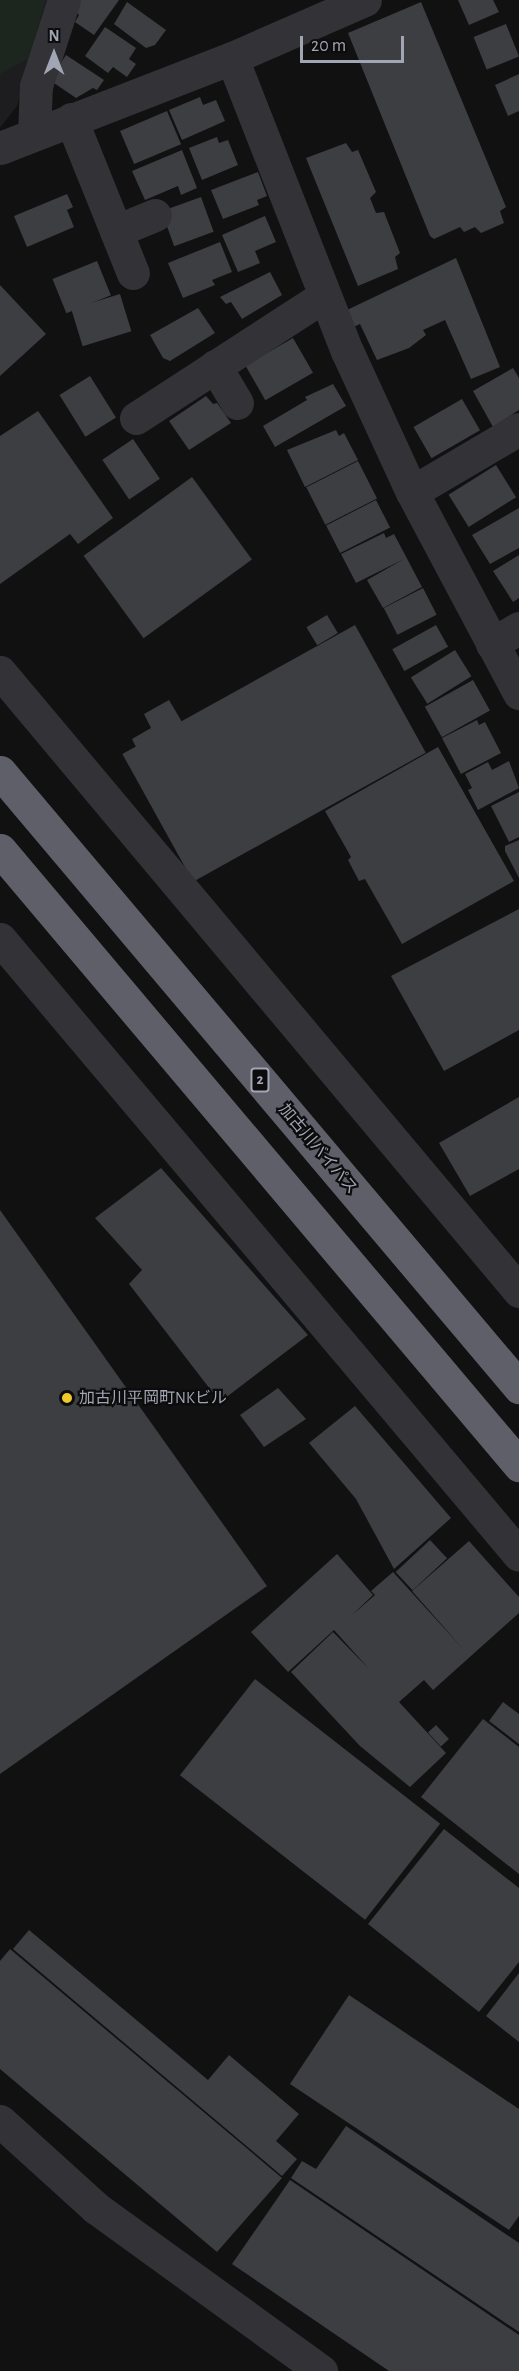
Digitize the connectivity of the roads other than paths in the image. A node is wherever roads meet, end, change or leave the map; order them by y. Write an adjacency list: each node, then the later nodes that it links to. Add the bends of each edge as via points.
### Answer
1 (64, 0): 5 (street, via 36,86)
2 (365, 0): 3 (street)
3 (232, 58): 4 (street); 10 (street)
4 (71, 119): 5 (street); 8 (street)
5 (34, 134): 6 (street)
6 (0, 148)
7 (155, 215): 8 (street)
8 (116, 231): 9 (street)
9 (133, 273)
10 (324, 296): 11 (street); 15 (street)
11 (215, 366): 12 (street); 13 (street)
12 (237, 403)
13 (136, 418)
14 (519, 429): 15 (street)
15 (412, 492): 16 (street)
16 (506, 636): 18 (street)
17 (0, 672): 22 (street)
18 (519, 693)
19 (0, 772): 23 (highway, 加古川バイパス / 2)
20 (0, 849): 24 (highway)
21 (0, 939): 25 (street)
22 (519, 1291)
23 (519, 1388)
24 (519, 1465)
25 (519, 1555)
26 (0, 2121): 27 (street, via 96,2208)
27 (321, 2371)

